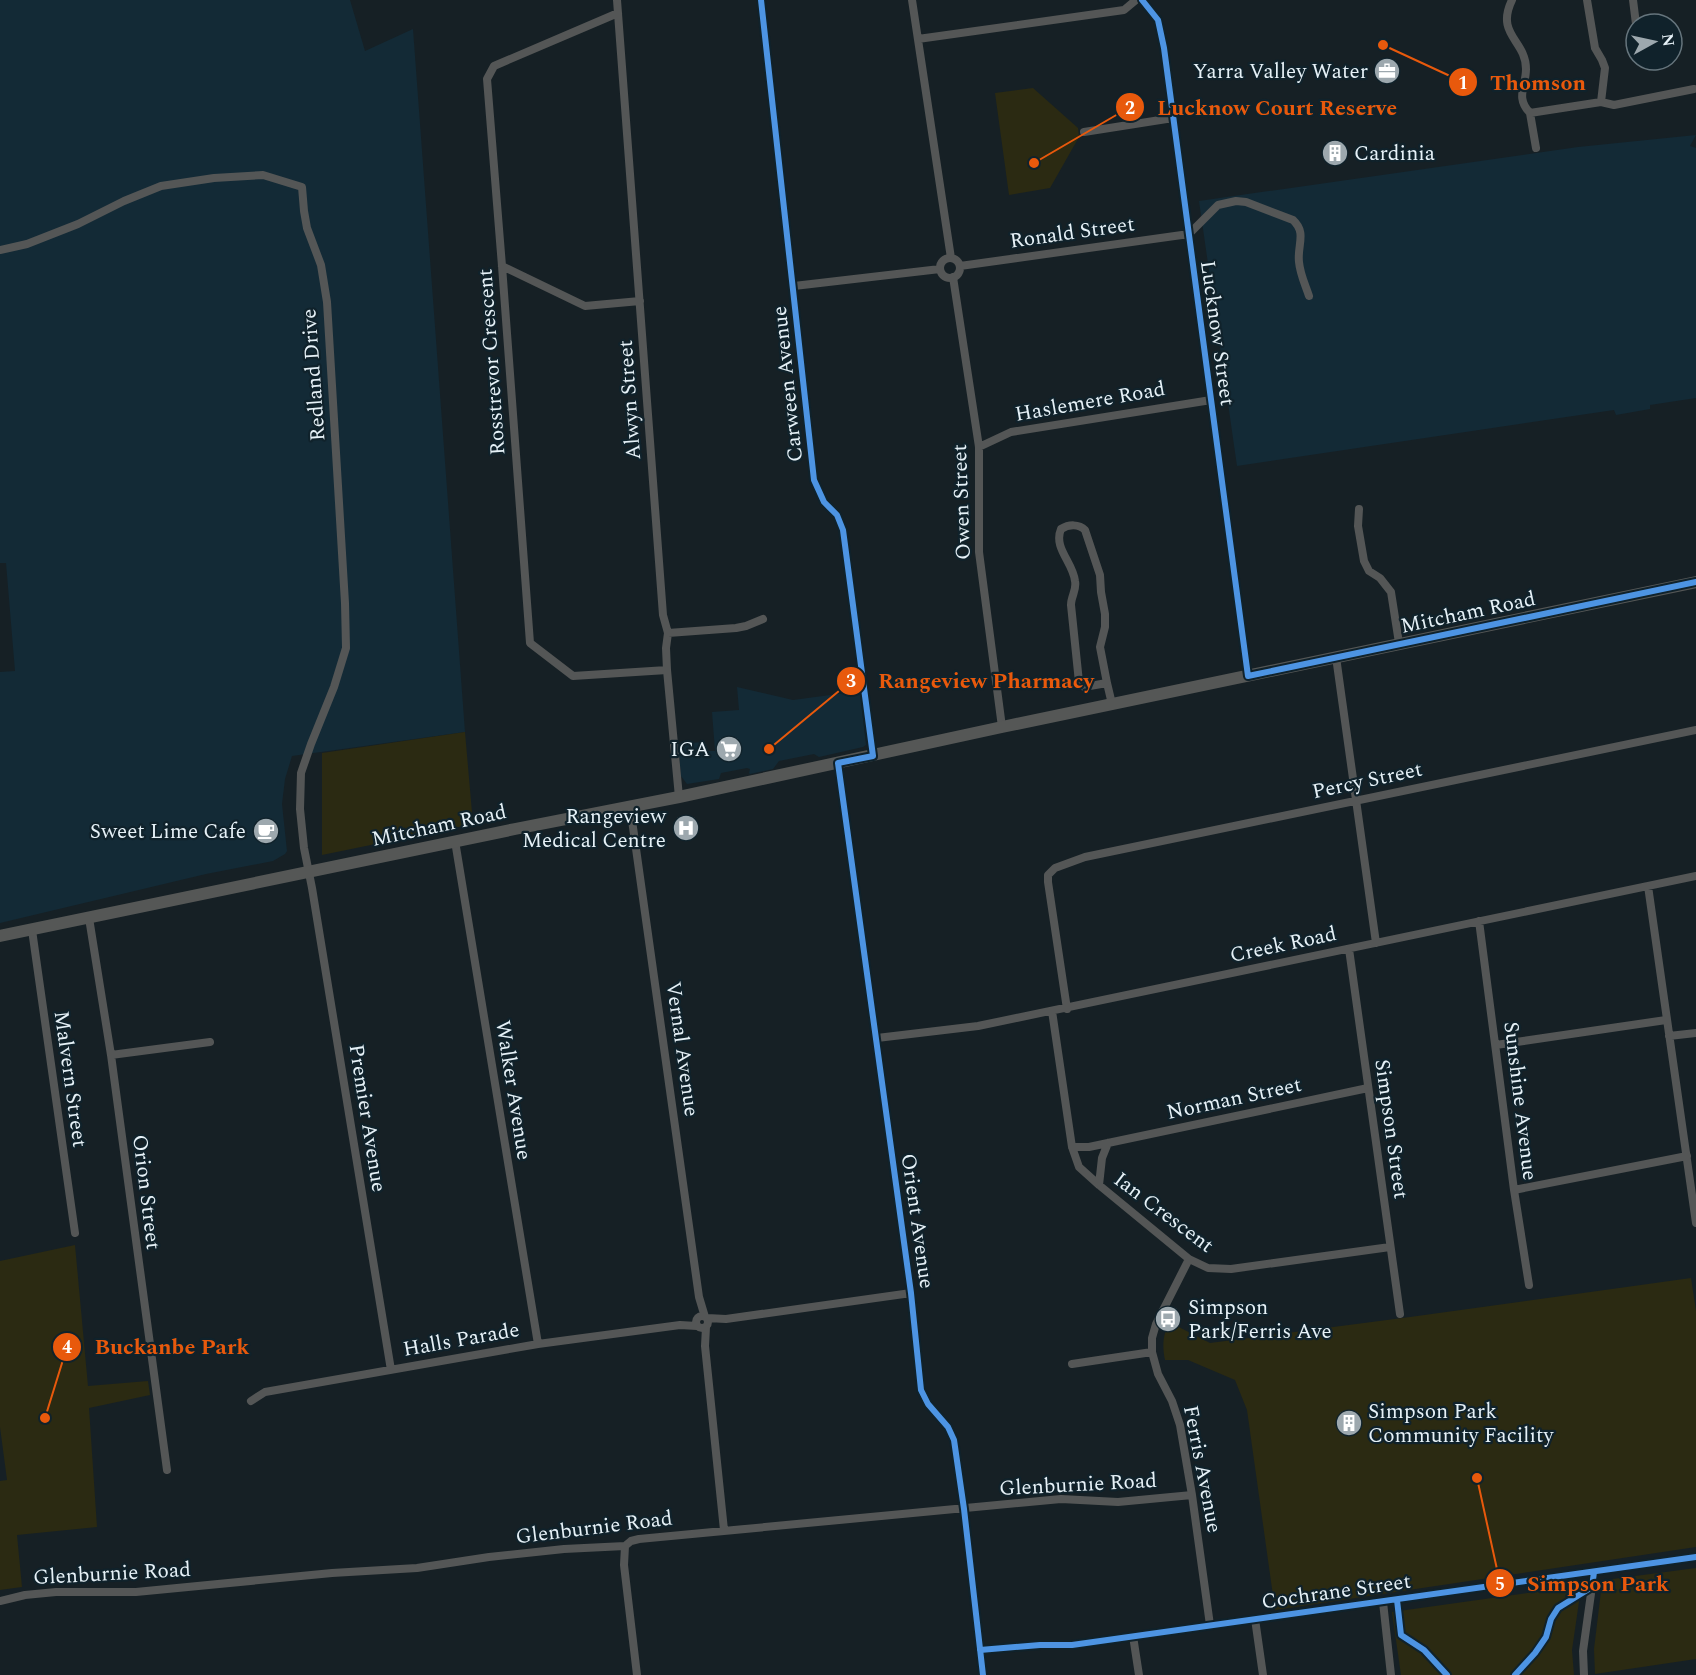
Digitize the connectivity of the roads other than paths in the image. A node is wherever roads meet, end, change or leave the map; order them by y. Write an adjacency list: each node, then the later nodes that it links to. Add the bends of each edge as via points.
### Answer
1 (617, 0): 8 (street, Alwyn Street)
2 (761, 0): 23 (street, Carween Avenue)
3 (912, 0): 9 (street)
4 (1136, 0): 9 (street, via 1124,10)
5 (1142, 0): 13 (street, Lucknow Street, via 1158,20)
6 (1512, 0): 12 (street, via 1506,20 1525,58 1522,101)
7 (1587, 0): 11 (street, via 1595,48 1605,68)
8 (618, 14): 19 (street, Rosstrevor Crescent, via 494,66 487,79); 25 (street, Alwyn Street)
9 (918, 39): 18 (street)
10 (1695, 88): 11 (street, via 1625,104)
11 (1601, 102): 12 (street)
12 (1530, 113): 15 (street)
13 (1173, 118): 14 (street); 16 (street, Lucknow Street)
14 (1084, 132)
15 (1536, 148)
16 (1189, 234): 20 (street, Ronald Street); 24 (street, via 1218,205 1236,201 1293,220 1301,233 1298,258); 26 (street, Lucknow Street)
17 (0, 250): 46 (street, Redland Drive, via 78,224 161,186 263,175 302,187 307,228 321,265 327,302 346,648 301,773 300,809)
18 (951, 258): 20 (street); 21 (street, via 944,260)
19 (502, 266): 25 (street, via 585,306); 34 (street, Rosstrevor Crescent, via 530,643 573,676)
20 (960, 266): 22 (street)
21 (940, 269): 22 (street, via 943,275); 23 (street)
22 (953, 277): 27 (street, Owen Street)
23 (794, 286): 40 (street, Carween Avenue, via 814,480 843,530)
24 (1309, 296)
25 (640, 301): 31 (street, Alwyn Street, via 663,615)
26 (1210, 400): 27 (street, Haslemere Road, via 1011,432); 35 (street, Lucknow Street)
27 (979, 447): 38 (street, Owen Street, via 979,552)
28 (1359, 508): 32 (street, via 1364,561 1391,592)
29 (1696, 582): 32 (main road, Mitcham Road)
30 (763, 619): 31 (street, via 736,628)
31 (668, 633): 34 (street, Alwyn Street)
32 (1400, 643): 33 (main road, Mitcham Road)
33 (1336, 657): 35 (main road, Mitcham Road); 43 (street)
34 (668, 670): 42 (street, Alwyn Street)
35 (1248, 676): 37 (main road, Mitcham Road)
36 (1107, 683): 36 (street, via 1087,687 1079,682 1071,605 1076,582 1059,536 1061,529 1069,526 1085,530 1100,575 1105,614 1100,647); 37 (street)
37 (1112, 704): 38 (main road, Mitcham Road)
38 (1002, 727): 40 (main road, Mitcham Road)
39 (1696, 730): 43 (street, Percy Street)
40 (873, 756): 41 (main road, Mitcham Road)
41 (838, 763): 42 (main road, Mitcham Road); 60 (street, Orient Avenue)
42 (678, 797): 44 (main road, Mitcham Road)
43 (1357, 800): 53 (street); 55 (street, Percy Street, via 1085,857 1056,868 1048,875 1048,882)
44 (630, 806): 45 (main road, Mitcham Road); 77 (street, Vernal Avenue)
45 (455, 841): 46 (main road, Mitcham Road); 78 (street, Walker Avenue)
46 (309, 872): 49 (main road, Mitcham Road); 81 (street, Premier Avenue)
47 (1696, 876): 48 (street, Creek Road)
48 (1648, 886): 50 (street, Creek Road); 57 (street)
49 (89, 918): 51 (main road, Mitcham Road); 63 (street, Orion Street)
50 (1479, 921): 53 (street, Creek Road); 62 (street, Sunshine Avenue)
51 (32, 930): 52 (main road, Mitcham Road); 71 (street, Malvern Street)
52 (0, 936)
53 (1376, 943): 54 (street, Creek Road)
54 (1349, 949): 55 (street, Creek Road); 64 (street, Simpson Street)
55 (1066, 1009): 56 (street, Creek Road)
56 (1052, 1011): 60 (street, Creek Road, via 978,1026); 66 (street, Ian Crescent)
57 (1666, 1020): 59 (street); 62 (street)
58 (1696, 1033): 59 (street)
59 (1669, 1036): 67 (street)
60 (877, 1038): 75 (street, Orient Avenue)
61 (210, 1042): 63 (street)
62 (1496, 1045): 69 (street, Sunshine Avenue)
63 (111, 1055): 83 (street, Orion Street)
64 (1368, 1088): 65 (street, Norman Street); 72 (street, Simpson Street)
65 (1108, 1143): 66 (street, Norman Street); 68 (street, via 1101,1158)
66 (1072, 1147): 68 (street, Ian Crescent, via 1079,1167)
67 (1687, 1156): 69 (street); 70 (street)
68 (1099, 1185): 73 (street, Ian Crescent)
69 (1514, 1190): 74 (street, Sunshine Avenue)
70 (1696, 1223)
71 (75, 1233)
72 (1390, 1247): 73 (street, Ian Crescent, via 1230,1269 1208,1268); 76 (street, Simpson Street)
73 (1189, 1259): 79 (street, Ferris Avenue, via 1156,1324)
74 (1529, 1285)
75 (912, 1293): 77 (street, Halls Parade); 85 (street, Orient Avenue, via 921,1390 954,1440)
76 (1400, 1314)
77 (702, 1322): 78 (street, Halls Parade); 86 (street, Vernal Avenue)
78 (538, 1344): 81 (street, Halls Parade)
79 (1152, 1352): 80 (street); 84 (street, Ferris Avenue, via 1180,1425)
80 (1072, 1364)
81 (391, 1370): 82 (street, Halls Parade, via 265,1392)
82 (251, 1401)
83 (167, 1470)
84 (1192, 1495): 85 (street, Glenburnie Road, via 1118,1502 1061,1499); 93 (street, Ferris Avenue)
85 (964, 1509): 86 (street, Glenburnie Road); 95 (street, Orient Avenue)
86 (724, 1530): 87 (street, Glenburnie Road, via 639,1539)
87 (625, 1546): 90 (street, Glenburnie Road, via 136,1592 56,1592); 96 (street)
88 (1696, 1557): 89 (street, Cochrane Street)
89 (1594, 1572): 91 (street, Cochrane Street); 101 (street, via 1583,1651)
90 (0, 1601)
91 (1383, 1602): 92 (street, Cochrane Street); 100 (street)
92 (1255, 1618): 93 (street, Cochrane Street); 99 (street)
93 (1210, 1625): 94 (street, Cochrane Street)
94 (1133, 1636): 95 (street, Cochrane Street, via 1072,1645); 98 (street)
95 (980, 1650): 97 (street, Orient Avenue)
96 (637, 1675)
97 (983, 1675)
98 (1138, 1675)
99 (1263, 1675)
100 (1390, 1675)
101 (1584, 1675)

